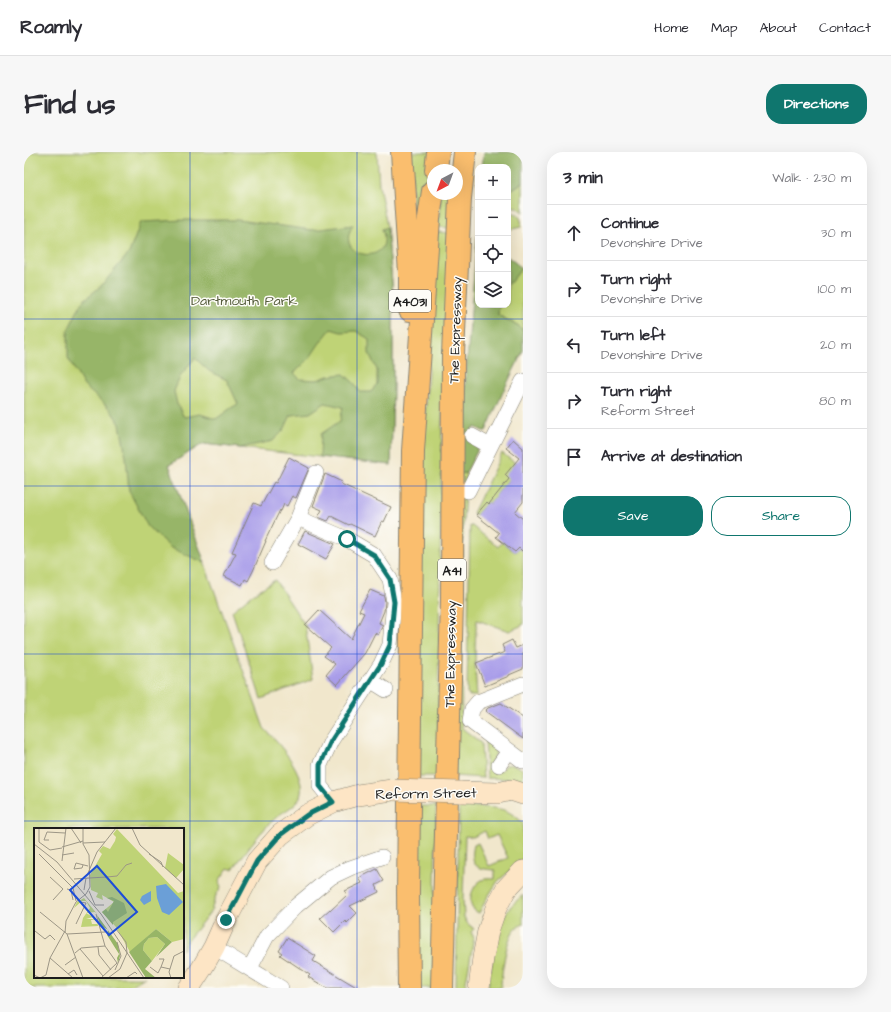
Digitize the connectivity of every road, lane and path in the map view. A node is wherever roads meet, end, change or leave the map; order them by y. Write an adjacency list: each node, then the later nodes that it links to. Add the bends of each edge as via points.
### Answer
1 (402, 152): 11 (highway, A4031, via 410,273)
2 (438, 152): 5 (highway)
3 (465, 152): 7 (highway, The Expressway / A41, via 460,198)
4 (477, 152): 7 (highway)
5 (437, 164)
6 (432, 200): 11 (highway)
7 (452, 356): 35 (highway, The Expressway / A41, via 452,601)
8 (523, 381): 10 (street)
9 (472, 436): 10 (street)
10 (490, 446): 13 (street)
11 (414, 451): 34 (highway)
12 (316, 473): 14 (street)
13 (468, 491)
14 (298, 518): 15 (street); 16 (street, via 347,539 374,555 390,579 394,602 390,645)
15 (272, 563)
16 (370, 680): 18 (street); 24 (street, via 331,741 320,765 320,786)
17 (523, 684): 19 (street, via 478,702 472,709 470,721)
18 (386, 690)
19 (509, 751): 20 (street); 21 (street)
20 (523, 761)
21 (499, 765)
22 (498, 792): 23 (street, Reform Street, via 511,790); 24 (street, Reform Street, bridge, via 392,790); 25 (street)
23 (523, 794)
24 (333, 802): 30 (street, Reform Street, via 307,815 280,835 257,861)
25 (523, 808)
26 (382, 857): 31 (street, via 330,877 296,906 267,936)
27 (523, 871): 29 (street, via 506,889)
28 (523, 886): 29 (street)
29 (496, 908): 36 (street, via 488,930)
30 (214, 947): 31 (street); 32 (street, Reform Street)
31 (250, 968): 33 (street)
32 (189, 988)
33 (281, 988)
34 (408, 988)
35 (442, 988)
36 (479, 988)

